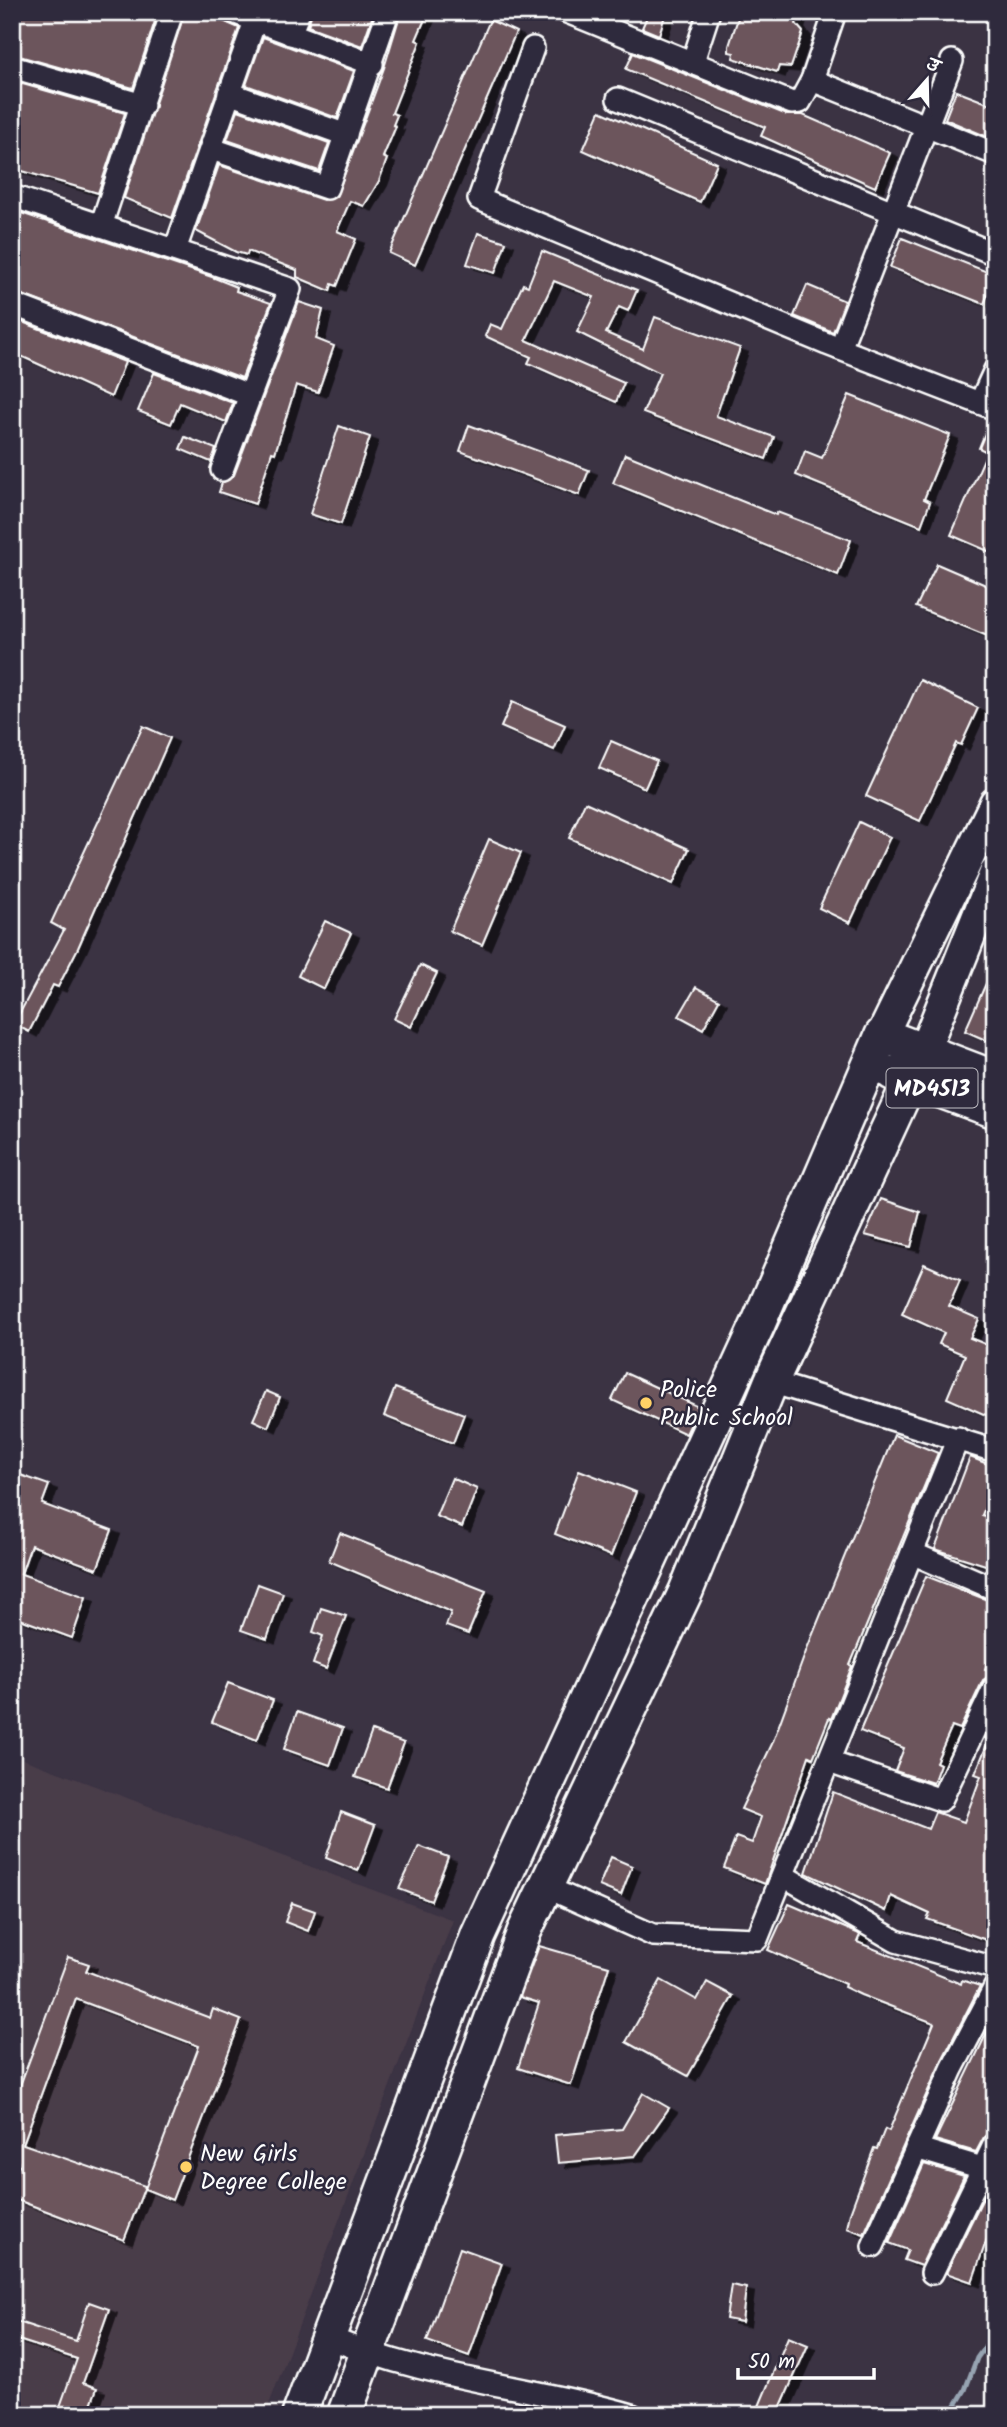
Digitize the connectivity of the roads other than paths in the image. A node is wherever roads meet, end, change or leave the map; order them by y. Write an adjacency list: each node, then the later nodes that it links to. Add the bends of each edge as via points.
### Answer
1 (172, 12): 18 (street)
2 (233, 12): 8 (street)
3 (299, 12): 9 (street)
4 (388, 12): 13 (street)
5 (709, 12): 11 (street)
6 (835, 12): 15 (street)
7 (575, 14): 11 (street)
8 (255, 21): 9 (street); 16 (street)
9 (290, 34): 13 (street)
10 (533, 48): 29 (street, via 479,199)
11 (693, 61): 15 (street, via 792,103 800,102)
12 (952, 61): 19 (street)
13 (372, 64): 20 (street)
14 (12, 67): 18 (street)
15 (812, 80): 19 (street)
16 (229, 93): 20 (street); 21 (street)
17 (618, 99): 24 (street)
18 (143, 105): 25 (street)
19 (925, 125): 22 (street); 24 (street)
20 (346, 135): 21 (street, via 327,188)
21 (212, 149): 26 (street)
22 (995, 154)
23 (12, 196): 25 (street)
24 (892, 212): 27 (street); 29 (street)
25 (101, 226): 26 (street)
26 (175, 250): 31 (street, via 290,289)
27 (995, 254)
28 (12, 304): 31 (street)
29 (840, 349): 32 (street)
30 (995, 370): 32 (street)
31 (249, 395): 33 (street)
32 (988, 406)
33 (222, 470)
34 (995, 803): 36 (main road, MD4513)
35 (995, 873): 38 (main road, MD4513)
36 (882, 1035): 37 (main road); 38 (main road, MD4513)
37 (869, 1065): 38 (main road, MD4513); 57 (main road, via 759,1322 478,1935)
38 (918, 1066): 39 (main road, MD4513); 40 (main road, MD4513); 41 (main road)
39 (995, 1078)
40 (995, 1111)
41 (771, 1382): 42 (street); 49 (main road, via 686,1591)
42 (958, 1438): 43 (street); 44 (street)
43 (995, 1451)
44 (912, 1553): 45 (street); 47 (street)
45 (995, 1589)
46 (995, 1686): 47 (street, via 941,1800)
47 (829, 1762): 48 (street)
48 (784, 1876): 49 (street, via 757,1939 653,1935); 50 (street, via 896,1941)
49 (546, 1887): 58 (main road, via 496,2005)
50 (995, 1968)
51 (995, 1987): 53 (street, via 974,2021)
52 (995, 2143): 54 (street)
53 (916, 2148): 54 (street); 55 (street)
54 (990, 2170): 56 (street)
55 (873, 2246)
56 (932, 2273)
57 (328, 2337): 58 (street); 59 (main road)
58 (367, 2354): 60 (main road); 61 (street)
59 (299, 2415)
60 (344, 2415)
61 (632, 2415)

